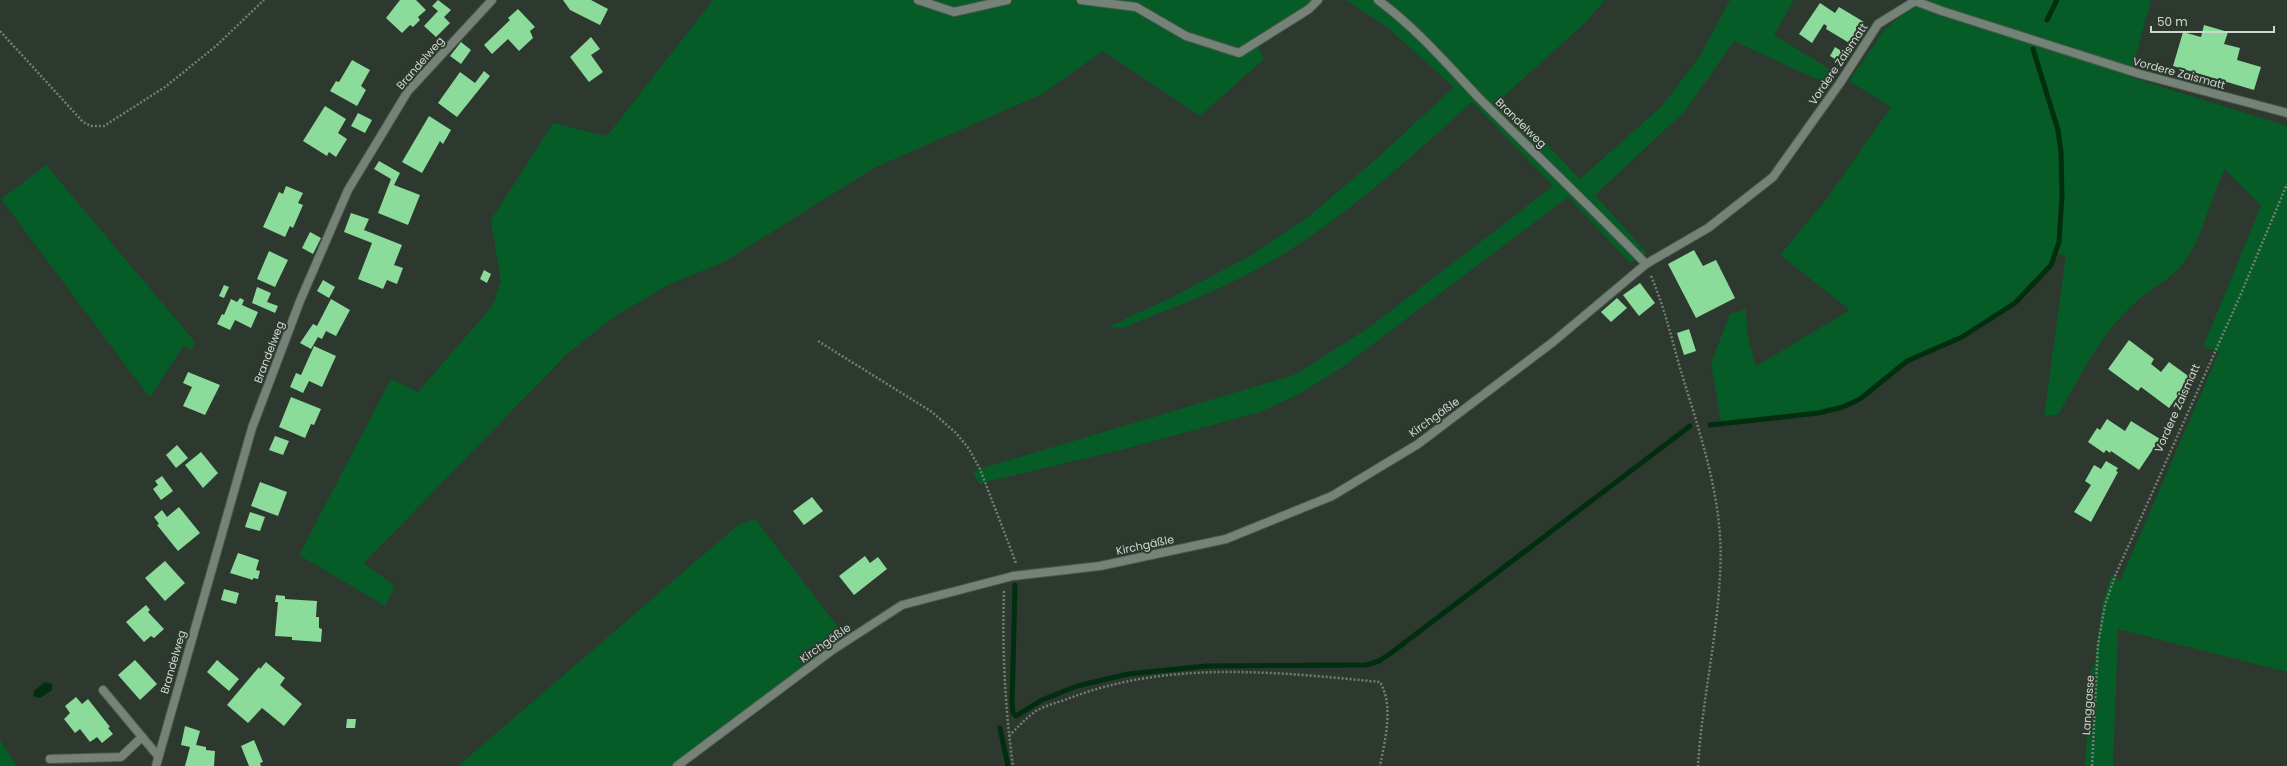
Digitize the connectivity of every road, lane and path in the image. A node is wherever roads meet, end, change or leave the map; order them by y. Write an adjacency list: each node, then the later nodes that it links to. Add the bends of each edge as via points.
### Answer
1 (264, 0): 9 (path, via 216,46 165,88 104,126 91,126 83,122)
2 (492, 0): 21 (street, Brandelweg, via 408,91 348,190 300,301 252,428)
3 (918, 0): 4 (street, via 954,12)
4 (1007, 0)
5 (1081, 0): 6 (street, via 1136,7 1186,36 1240,53 1309,9)
6 (1318, 0)
7 (1378, 0): 12 (street, Brandelweg, via 1406,21)
8 (1915, 0): 10 (street, Vordere Zaismatt, via 1942,11 2140,74); 12 (street, Vordere Zaismatt, via 1878,24 1840,83 1772,177 1708,228)
9 (0, 31)
10 (2287, 113)
11 (2287, 184): 17 (path, Vordere Zaismatt, via 2240,296 2114,576 2105,605)
12 (1646, 264): 13 (street, Vordere Zaismatt); 27 (path, via 1664,307 1707,457 1719,523 1720,573 1713,647 1700,728)
13 (1601, 302): 15 (street, Kirchgäßle, via 1553,342 1418,444 1332,496 1226,539 1100,566)
14 (818, 341): 15 (path, via 932,412 956,433 980,469 1014,554)
15 (1019, 575): 16 (street, Kirchgäßle)
16 (1004, 579): 19 (path, via 1002,629); 24 (street, Kirchgäßle, via 902,605 831,651)
17 (2098, 644): 28 (path, Langgasse)
18 (102, 690): 20 (street)
19 (1009, 736): 25 (path); 26 (path, via 1037,711 1098,687 1144,678 1204,673 1277,672 1380,682 1386,693 1387,705)
20 (142, 737): 21 (street); 22 (street, via 121,757)
21 (158, 756): 23 (street, Brandelweg)
22 (50, 759)
23 (156, 766)
24 (677, 766)
25 (1013, 766)
26 (1380, 766)
27 (1698, 766)
28 (2092, 766)

